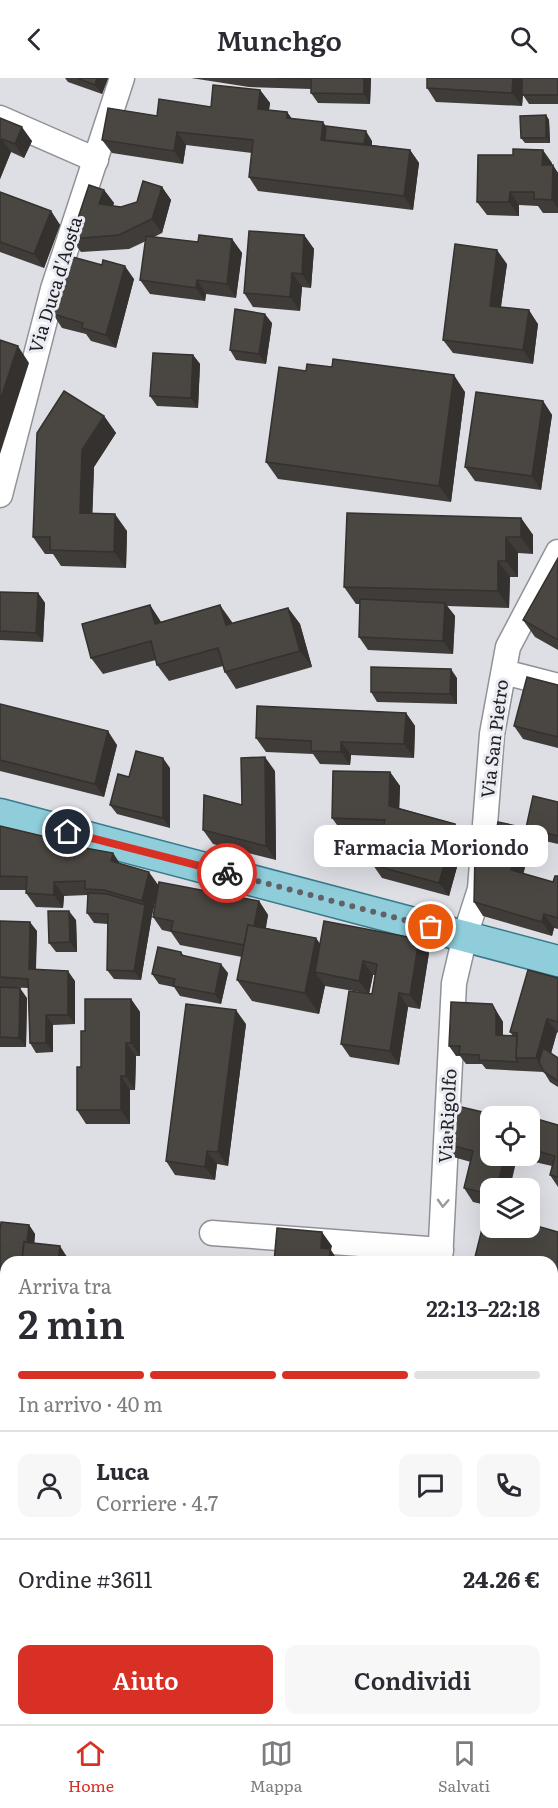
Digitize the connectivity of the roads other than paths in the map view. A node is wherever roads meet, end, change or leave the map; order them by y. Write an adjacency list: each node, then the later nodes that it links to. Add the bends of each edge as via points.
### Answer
1 (122, 78): 3 (street, Via Duca d'Aosta)
2 (0, 118): 3 (street)
3 (96, 160): 4 (street, Via Duca d'Aosta, via 57,278 26,355)
4 (0, 495)
5 (558, 552): 6 (street, Via San Pietro, via 508,647)
6 (504, 672): 7 (street); 9 (street, Via San Pietro, via 492,734 480,889)
7 (558, 686)
8 (0, 814): 9 (main road)
9 (465, 936): 10 (main road); 12 (street, Via Rigolfo, one-way to 12, via 454,983)
10 (558, 961)
11 (212, 1233): 12 (street)
12 (440, 1256)

